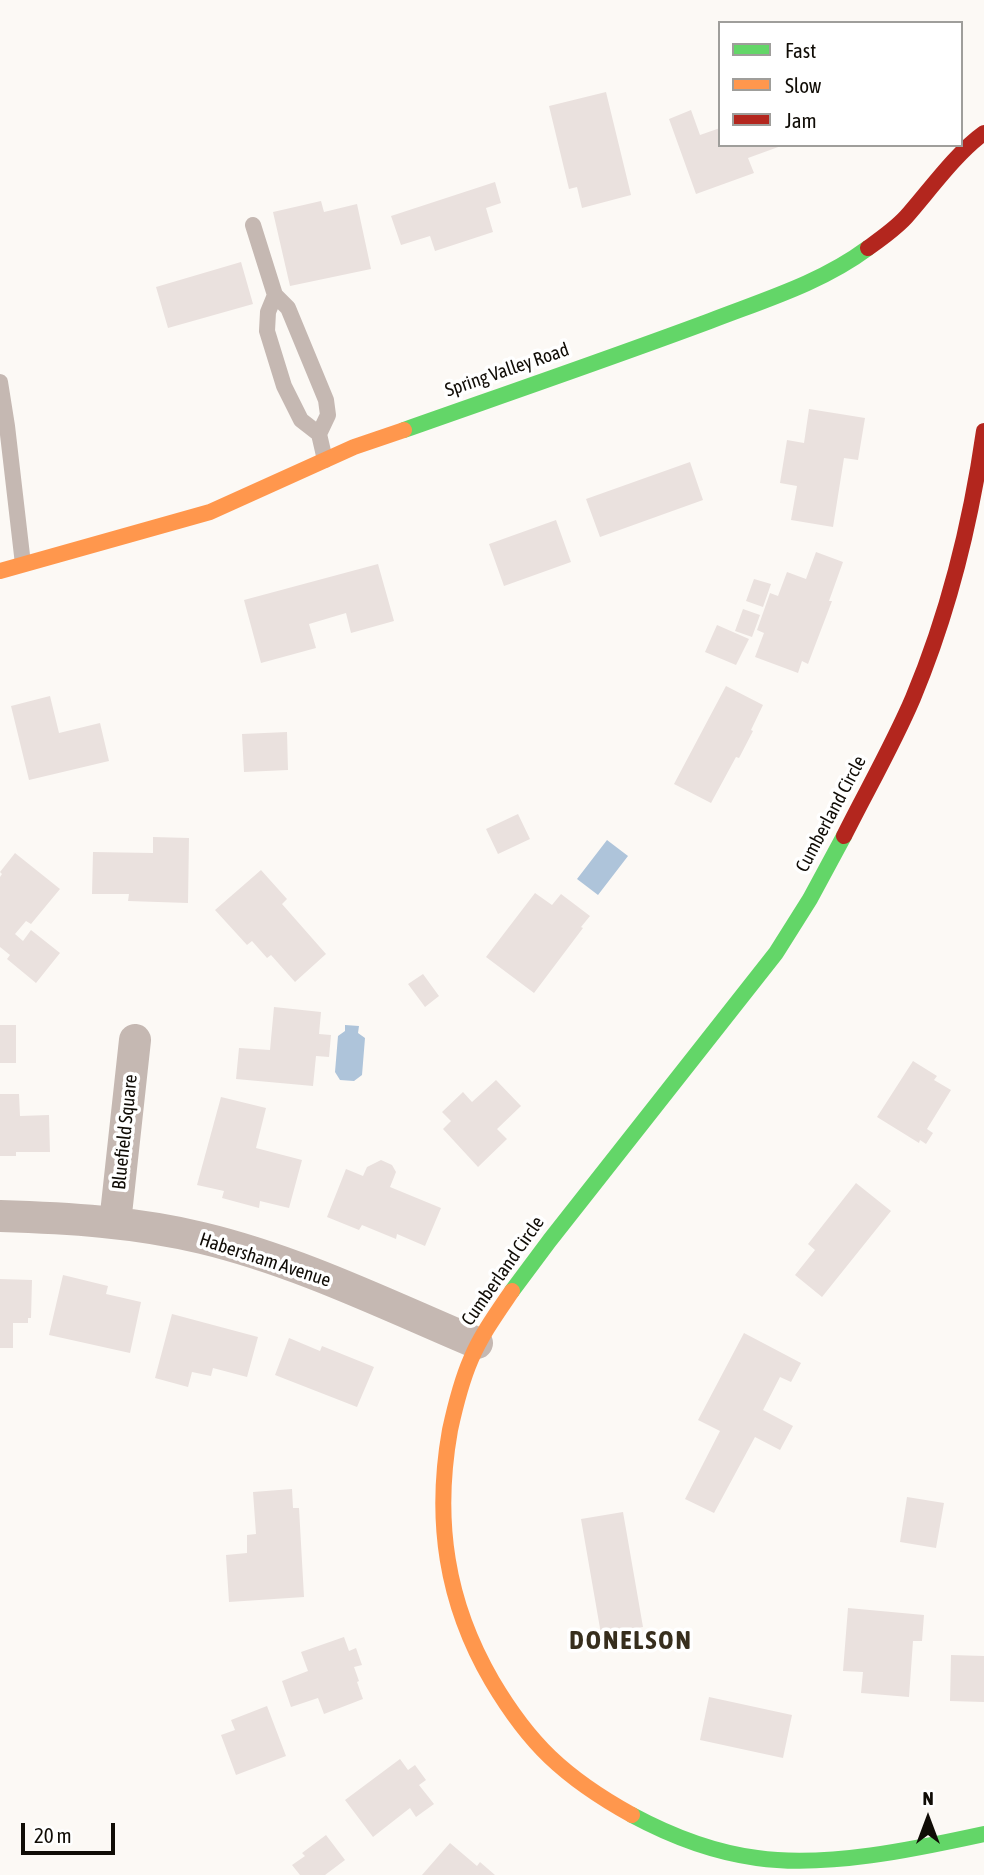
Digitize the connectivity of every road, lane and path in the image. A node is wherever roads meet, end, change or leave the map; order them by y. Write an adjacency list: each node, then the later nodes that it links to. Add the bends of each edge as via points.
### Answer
1 (984, 133): 7 (street, Spring Valley Road, via 889,233 814,281)
2 (253, 225): 3 (lane)
3 (275, 295): 6 (lane, via 288,308 326,400 328,415); 6 (lane, via 267,331 301,420)
4 (0, 382): 8 (lane)
5 (984, 431): 13 (street, Cumberland Circle, via 967,525 934,643 903,720 836,851 786,939 549,1239)
6 (318, 434): 7 (lane)
7 (325, 460): 8 (street, Spring Valley Road, via 210,512)
8 (23, 564): 9 (street, Spring Valley Road)
9 (0, 571)
10 (135, 1040): 12 (street, Bluefield Square)
11 (0, 1216): 12 (street, Habersham Avenue)
12 (115, 1223): 13 (street, Habersham Avenue, via 246,1250)
13 (477, 1343): 14 (street, Cumberland Circle, via 454,1413 443,1476 452,1590 488,1676 548,1755 578,1781 655,1827 746,1857 864,1856)
14 (984, 1834)

